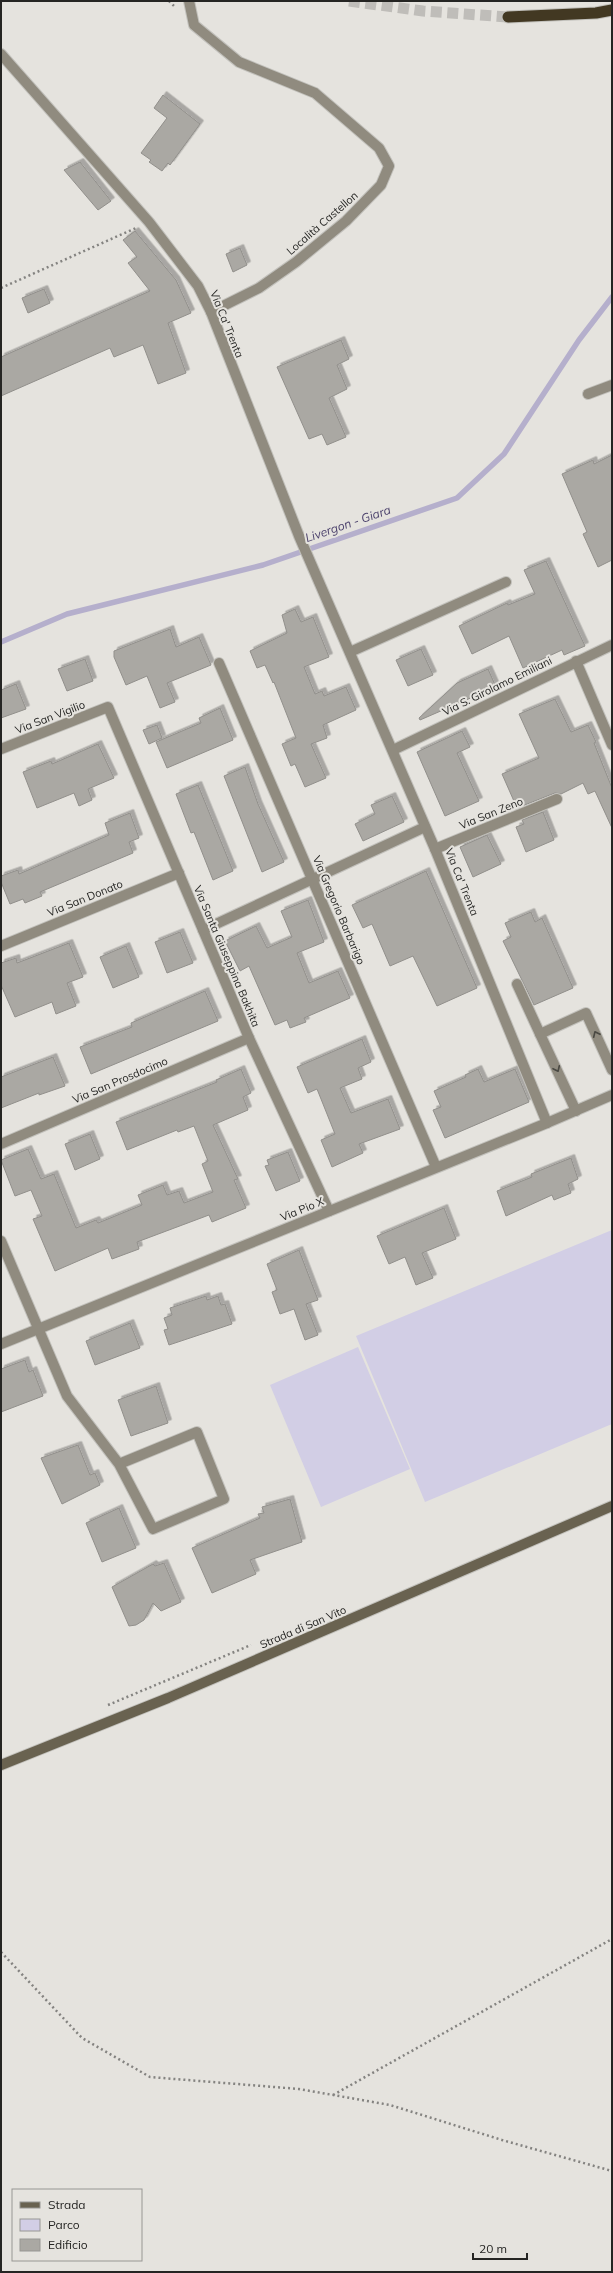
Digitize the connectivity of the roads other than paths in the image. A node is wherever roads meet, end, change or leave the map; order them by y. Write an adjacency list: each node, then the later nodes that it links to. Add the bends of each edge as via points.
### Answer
1 (189, 1): 5 (street, Località Castellon, via 194,25 239,62 315,92 379,148 389,166 381,185 346,221 259,288)
2 (612, 10): 3 (highway)
3 (508, 17)
4 (1, 54): 5 (street, Via Ca' Trenta, via 149,222 198,286)
5 (211, 312): 10 (street, Via Ca' Trenta, via 299,536)
6 (612, 385): 7 (street)
7 (588, 394)
8 (506, 582): 10 (street)
9 (612, 645): 11 (street, Via S. Girolamo Emiliani)
10 (350, 652): 16 (street, Via Ca' Trenta)
11 (576, 661): 14 (street); 16 (street, Via S. Girolamo Emiliani)
12 (219, 663): 21 (street, Via Gregorio Barbarigo)
13 (108, 707): 15 (street, Via San Vigilio); 20 (street, Via Santa Giuseppina Bakhita)
14 (612, 745)
15 (1, 749)
16 (393, 750): 18 (street, Via Ca' Trenta)
17 (556, 800): 19 (street, Via San Zeno)
18 (425, 826): 19 (street, Via Ca' Trenta); 21 (street)
19 (435, 848): 30 (street, Via Ca' Trenta)
20 (178, 873): 22 (street, Via Santa Giuseppina Bakhita); 23 (street, Via San Donato)
21 (313, 878): 22 (street); 32 (street, Via Gregorio Barbarigo)
22 (203, 930): 26 (street, Via Santa Giuseppina Bakhita)
23 (1, 946)
24 (517, 984): 25 (street)
25 (540, 1034): 27 (street, one-way to 25, via 586,1013); 29 (street, one-way to 29)
26 (249, 1038): 31 (street, Via San Prosdocimo); 33 (street, Via Santa Giuseppina Bakhita)
27 (612, 1070)
28 (612, 1095): 29 (street, Via Pio X)
29 (576, 1111): 30 (street, Via Pio X)
30 (547, 1123): 32 (street, Via Pio X)
31 (1, 1144)
32 (436, 1167): 33 (street, Via Pio X)
33 (329, 1211): 35 (street, Via Pio X)
34 (1, 1241): 35 (street)
35 (37, 1330): 36 (street, Via Pio X); 37 (street, via 67,1396)
36 (1, 1344)
37 (119, 1464): 37 (street, via 153,1529 224,1499 198,1432)
38 (612, 1506): 39 (main road, Strada di San Vito, via 168,1698)
39 (1, 1765)

